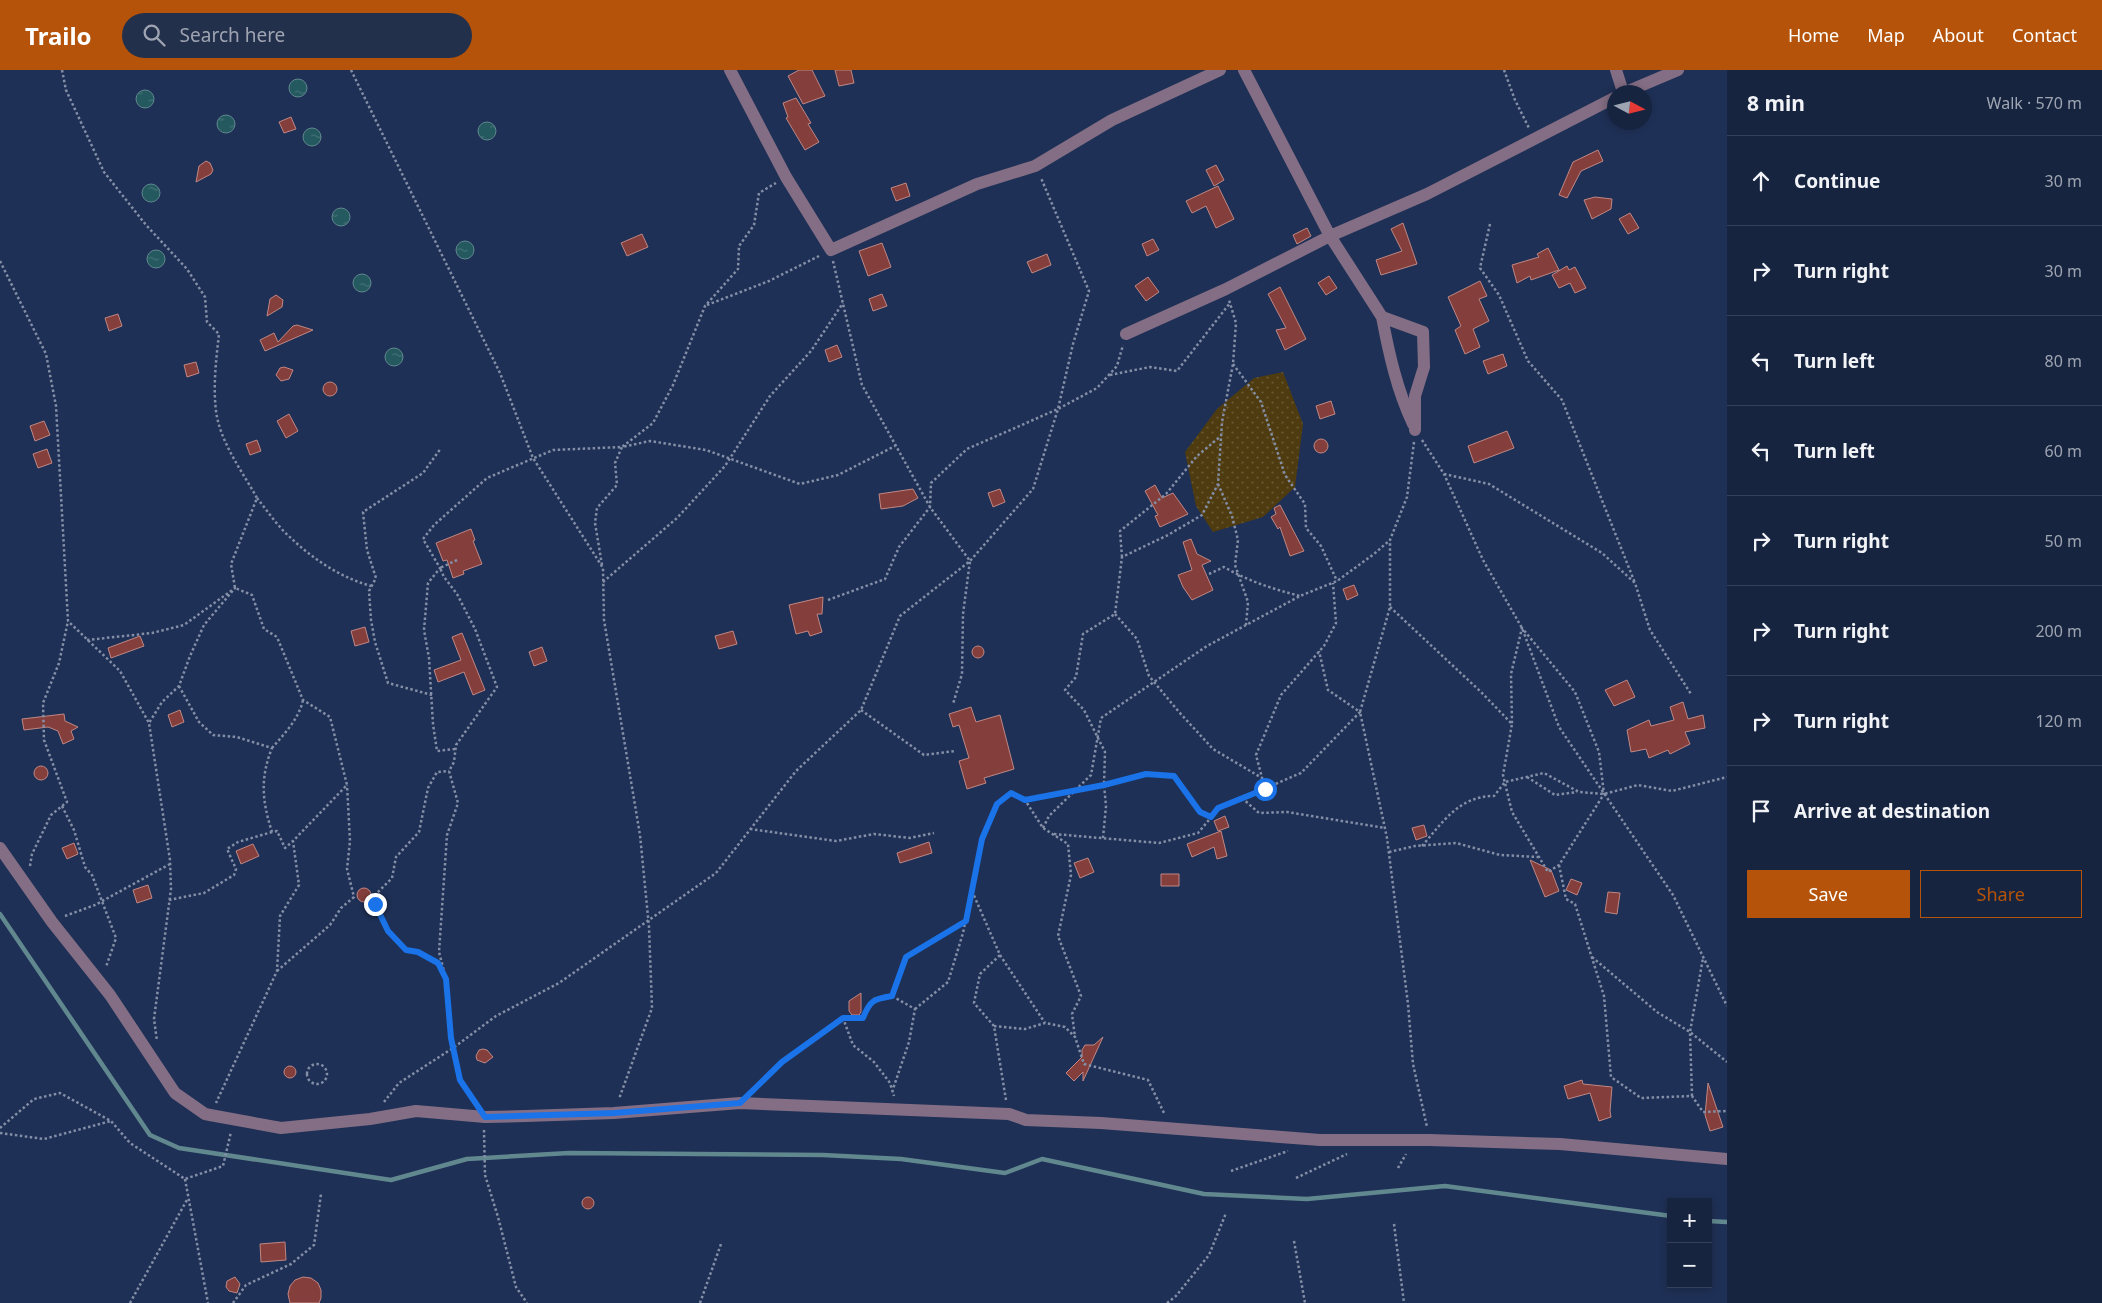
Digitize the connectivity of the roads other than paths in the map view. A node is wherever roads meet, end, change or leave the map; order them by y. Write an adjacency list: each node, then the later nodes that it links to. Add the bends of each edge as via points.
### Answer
1 (745, 70): 6 (street)
2 (1220, 70): 6 (street, via 1112,120 1035,166 977,184 831,250 786,177)
3 (1244, 70): 10 (street)
4 (1616, 70): 7 (street)
5 (1678, 70): 8 (street)
6 (731, 73)
7 (1621, 85)
8 (1641, 85)
9 (1607, 102): 10 (street, via 1427,194)
10 (1330, 236): 11 (street); 12 (street, via 1226,289)
11 (1382, 317): 11 (street, via 1389,357 1415,430 1415,396 1424,367 1423,332)
12 (1126, 334)
13 (0, 848): 14 (street, via 52,922 110,995 175,1093 205,1114 281,1128 370,1119 416,1110 485,1117 614,1113 740,1103 1009,1114 1026,1120 1320,1140 1560,1144)
14 (1727, 1159)

